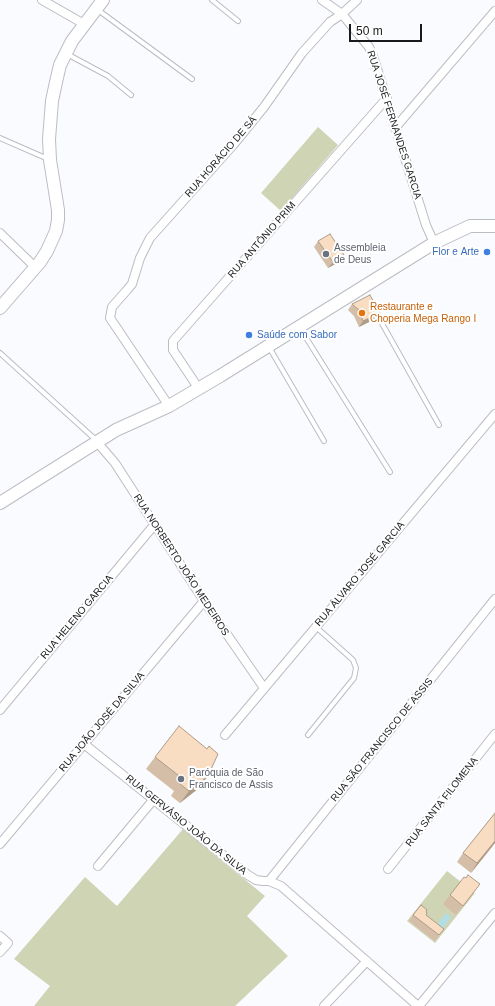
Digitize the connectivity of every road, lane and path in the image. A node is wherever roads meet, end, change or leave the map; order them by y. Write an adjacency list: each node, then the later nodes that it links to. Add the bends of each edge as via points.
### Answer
1 (42, 0): 9 (street)
2 (212, 0): 8 (lane)
3 (322, 0): 7 (street, RUA JOSÉ FERNANDES GARCIA)
4 (357, 0): 7 (street, RUA HORÁCIO DE SÁ)
5 (99, 4): 9 (main road); 11 (lane)
6 (495, 11): 14 (street)
7 (342, 14): 13 (street, RUA JOSÉ FERNANDES GARCIA, via 369,47); 27 (street, RUA HORÁCIO DE SÁ, via 330,22 302,53 234,144 150,238 140,258 132,284 112,307 110,318)
8 (238, 21)
9 (84, 24): 10 (main road)
10 (65, 53): 12 (lane, via 108,76); 16 (main road, via 52,101)
11 (192, 78)
12 (130, 94)
13 (387, 98): 14 (street, RUA JOSÉ FERNANDES GARCIA); 26 (street, RUA ANTÔNIO PRIM, via 173,341 173,350)
14 (396, 128): 19 (street, RUA JOSÉ FERNANDES GARCIA)
15 (0, 138): 16 (lane)
16 (50, 160): 20 (main road, via 58,220 52,242)
17 (495, 226): 19 (main road, via 470,226)
18 (0, 233): 20 (street)
19 (434, 243): 23 (main road, via 364,292)
20 (35, 268): 21 (main road)
21 (0, 308)
22 (374, 309): 29 (lane)
23 (299, 326): 24 (main road); 32 (lane)
24 (268, 347): 26 (main road); 30 (lane)
25 (0, 353): 31 (lane)
26 (199, 389): 27 (main road)
27 (169, 406): 31 (main road, via 116,430)
28 (495, 414): 37 (street, RUA ÁLVARO JOSÉ GARCIA)
29 (439, 425)
30 (324, 440)
31 (98, 442): 33 (main road); 34 (street, RUA NORBERTO JOÃO MEDEIROS)
32 (390, 472)
33 (0, 503)
34 (155, 524): 36 (street, RUA NORBERTO JOÃO MEDEIROS); 39 (street, RUA HELENO GARCIA)
35 (495, 599): 48 (street, RUA SÃO FRANCISCO DE ASSIS)
36 (204, 601): 38 (street, RUA NORBERTO JOÃO MEDEIROS); 43 (street, RUA JOÃO JOSÉ DA SILVA)
37 (316, 627): 38 (street, RUA ÁLVARO JOSÉ GARCIA); 42 (lane, via 353,660 356,668 354,678)
38 (264, 688): 41 (street, RUA ÁLVARO JOSÉ GARCIA)
39 (0, 710)
40 (495, 734): 47 (street, RUA SANTA FILOMENA)
41 (225, 735)
42 (308, 735)
43 (84, 744): 44 (street, RUA GERVÁSIO JOÃO DA SILVA); 45 (street, RUA JOÃO JOSÉ DA SILVA)
44 (154, 799): 46 (street); 48 (street, RUA GERVÁSIO JOÃO DA SILVA, via 248,875 256,880)
45 (0, 844)
46 (98, 866)
47 (388, 869)
48 (269, 881): 52 (street, RUA GERVÁSIO JOÃO DA SILVA, via 281,886)
49 (495, 913): 54 (street)
50 (0, 936): 51 (street, via 8,943)
51 (0, 952)
52 (367, 962): 53 (street); 54 (street, RUA GERVÁSIO JOÃO DA SILVA)
53 (324, 1006)
54 (418, 1006)

